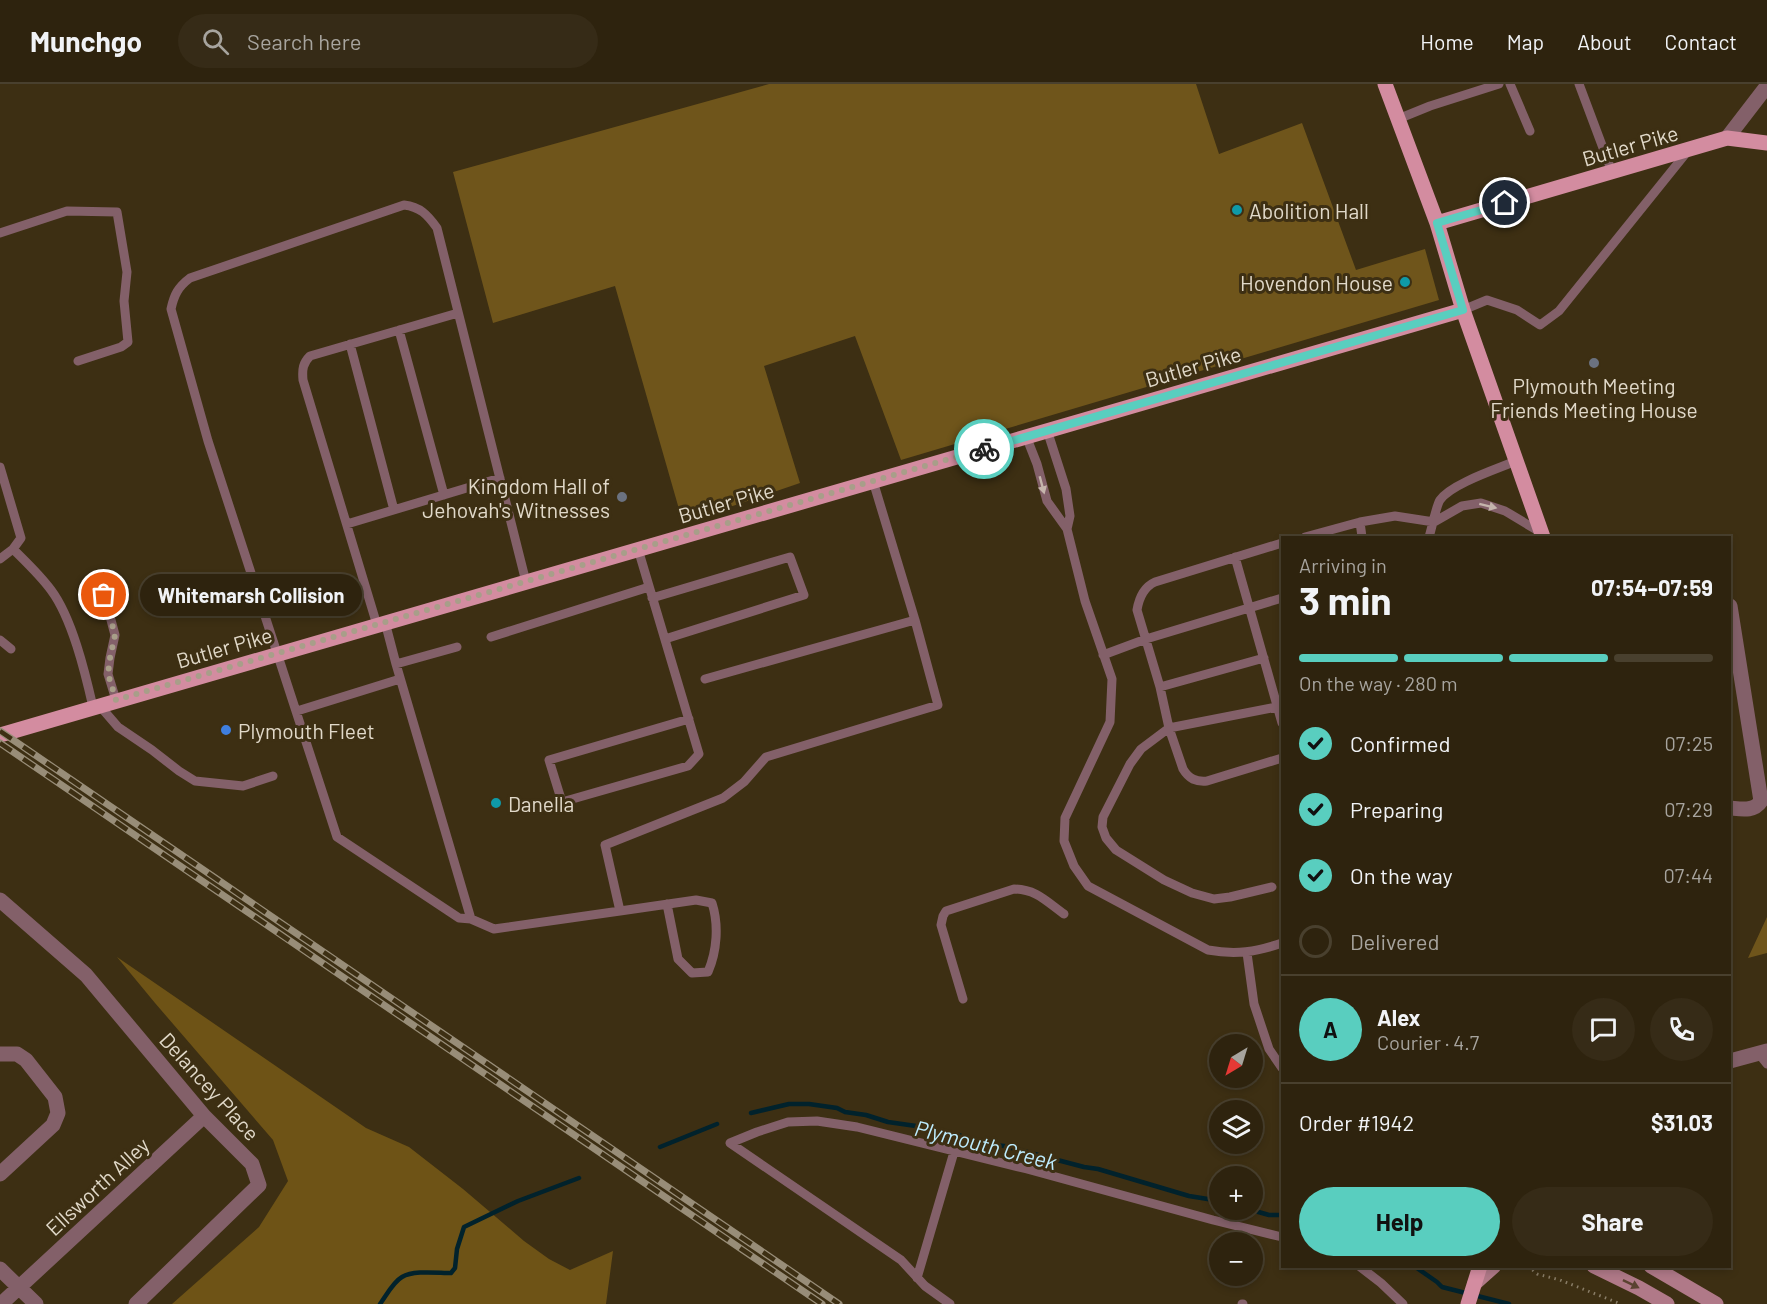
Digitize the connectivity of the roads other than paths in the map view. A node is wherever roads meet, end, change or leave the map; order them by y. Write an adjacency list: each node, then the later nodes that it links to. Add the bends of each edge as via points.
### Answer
1 (1385, 84): 6 (main road)
2 (1499, 84): 6 (lane)
3 (1510, 84): 7 (lane)
4 (1579, 84): 11 (lane)
5 (1767, 86): 8 (street)
6 (1398, 119): 12 (main road)
7 (1530, 131)
8 (1727, 138): 9 (main road, Butler Pike); 10 (main road, Butler Pike)
9 (1767, 143)
10 (1688, 150): 11 (main road, Butler Pike); 14 (lane, via 1559,311 1540,325 1517,310 1487,300)
11 (1612, 172): 12 (main road, Butler Pike)
12 (1437, 223): 14 (main road)
13 (0, 233): 18 (lane, via 67,212 117,212 127,272 124,302 128,342)
14 (1463, 310): 19 (main road, Butler Pike); 21 (main road)
15 (458, 313): 16 (lane); 23 (lane); 55 (lane, via 436,228 417,207 404,205 190,278 174,296 171,309 208,441)
16 (399, 330): 17 (lane); 25 (lane)
17 (350, 344): 26 (lane); 29 (lane, via 310,356 302,371)
18 (78, 361)
19 (1047, 430): 20 (main road, Butler Pike); 30 (lane, via 1066,489 1070,516)
20 (1026, 436): 24 (main road, Butler Pike); 30 (lane, one-way to 30, via 1047,501)
21 (1516, 461): 28 (lane, via 1450,491 1439,501); 31 (main road)
22 (0, 467): 36 (lane, via 21,538)
23 (500, 478): 25 (lane); 41 (lane)
24 (873, 481): 37 (main road, Butler Pike); 47 (lane)
25 (444, 495): 26 (lane)
26 (394, 510): 29 (lane)
27 (1360, 522): 28 (lane, via 1395,516); 32 (lane); 33 (lane)
28 (1434, 522): 31 (lane, one-way to 31, via 1462,506 1481,503 1505,510); 34 (lane)
29 (347, 524): 48 (lane)
30 (1067, 529): 56 (lane, via 1084,601)
31 (1543, 535)
32 (1309, 536)
33 (1362, 536)
34 (1429, 536)
35 (1281, 543): 38 (lane)
36 (14, 549): 39 (lane); 63 (lane, via 44,580 59,603)
37 (638, 549): 41 (main road, Butler Pike); 42 (lane)
38 (1235, 557): 45 (lane); 51 (lane, via 1150,584 1138,599 1137,610)
39 (0, 559)
40 (99, 575): 62 (lane, via 115,635 108,674)
41 (526, 582): 48 (main road, Butler Pike)
42 (649, 587): 43 (lane); 49 (lane)
43 (652, 598): 50 (lane); 50 (lane, via 790,557 804,595)
44 (1281, 598): 45 (lane)
45 (1250, 607): 51 (lane); 57 (lane)
46 (1731, 612): 71 (street, via 1761,801 1751,809)
47 (915, 620): 59 (lane); 75 (lane, via 938,705 766,757 723,798 605,845)
48 (381, 624): 55 (main road, Butler Pike); 58 (lane)
49 (491, 637)
50 (665, 639): 66 (lane)
51 (1146, 639): 56 (lane); 61 (lane)
52 (0, 640): 54 (lane)
53 (457, 647): 58 (lane)
54 (11, 649)
55 (278, 654): 62 (main road, Butler Pike); 65 (lane)
56 (1103, 655): 79 (lane, via 1112,679 1110,722 1065,818 1064,841 1074,866 1088,886 1187,940 1208,950)
57 (1264, 658): 61 (lane); 64 (lane)
58 (396, 664): 60 (lane)
59 (705, 679)
60 (400, 680): 65 (lane); 77 (lane)
61 (1160, 687): 67 (lane)
62 (116, 700): 63 (main road, Butler Pike)
63 (96, 706): 68 (main road, Butler Pike); 70 (lane, via 118,728 195,781 243,786)
64 (1280, 706): 67 (lane)
65 (297, 711): 77 (lane, via 337,837 459,918)
66 (689, 719): 66 (lane, via 699,754 687,766 562,802 549,760)
67 (1168, 728): 69 (lane, via 1183,770 1197,782); 72 (lane, via 1141,749 1130,764 1103,817 1106,838 1136,864 1203,897 1230,897)
68 (0, 735)
69 (1281, 758)
70 (273, 776)
71 (1731, 808)
72 (1272, 887)
73 (0, 901): 85 (street, Delancey Place, via 86,975)
74 (667, 904): 74 (lane, via 696,900 712,903 717,918 714,959 708,972 692,974 678,959); 75 (lane)
75 (620, 911): 77 (lane, via 494,929)
76 (1064, 914): 80 (lane, via 1026,889 1014,889 946,911 941,925 943,937)
77 (471, 919)
78 (1281, 943): 79 (lane)
79 (1247, 953): 84 (lane, via 1254,1004 1269,1050)
80 (963, 999)
81 (0, 1054): 87 (street, via 17,1054 26,1060 55,1097 58,1113 53,1125)
82 (1764, 1056): 83 (street)
83 (1731, 1061)
84 (1281, 1063)
85 (204, 1116): 97 (street, Ellsworth Alley); 101 (street, Delancey Place, via 252,1164 260,1185)
86 (954, 1152): 88 (lane); 95 (lane); 95 (lane, via 817,1120 788,1122 730,1143 901,1260)
87 (0, 1174)
88 (1281, 1237)
89 (1362, 1268): 103 (lane)
90 (1479, 1268): 96 (main road)
91 (1492, 1268): 96 (main road)
92 (1598, 1268): 104 (main road, one-way to 104)
93 (1654, 1268): 105 (main road)
94 (0, 1269): 97 (street)
95 (917, 1278): 102 (lane)
96 (1475, 1283): 98 (main road)
97 (18, 1287): 99 (street, Ellsworth Alley); 100 (street)
98 (1469, 1303)
99 (1, 1304)
100 (36, 1304)
101 (136, 1304)
102 (950, 1304)
103 (1403, 1304)
104 (1667, 1304)
105 (1716, 1304)

